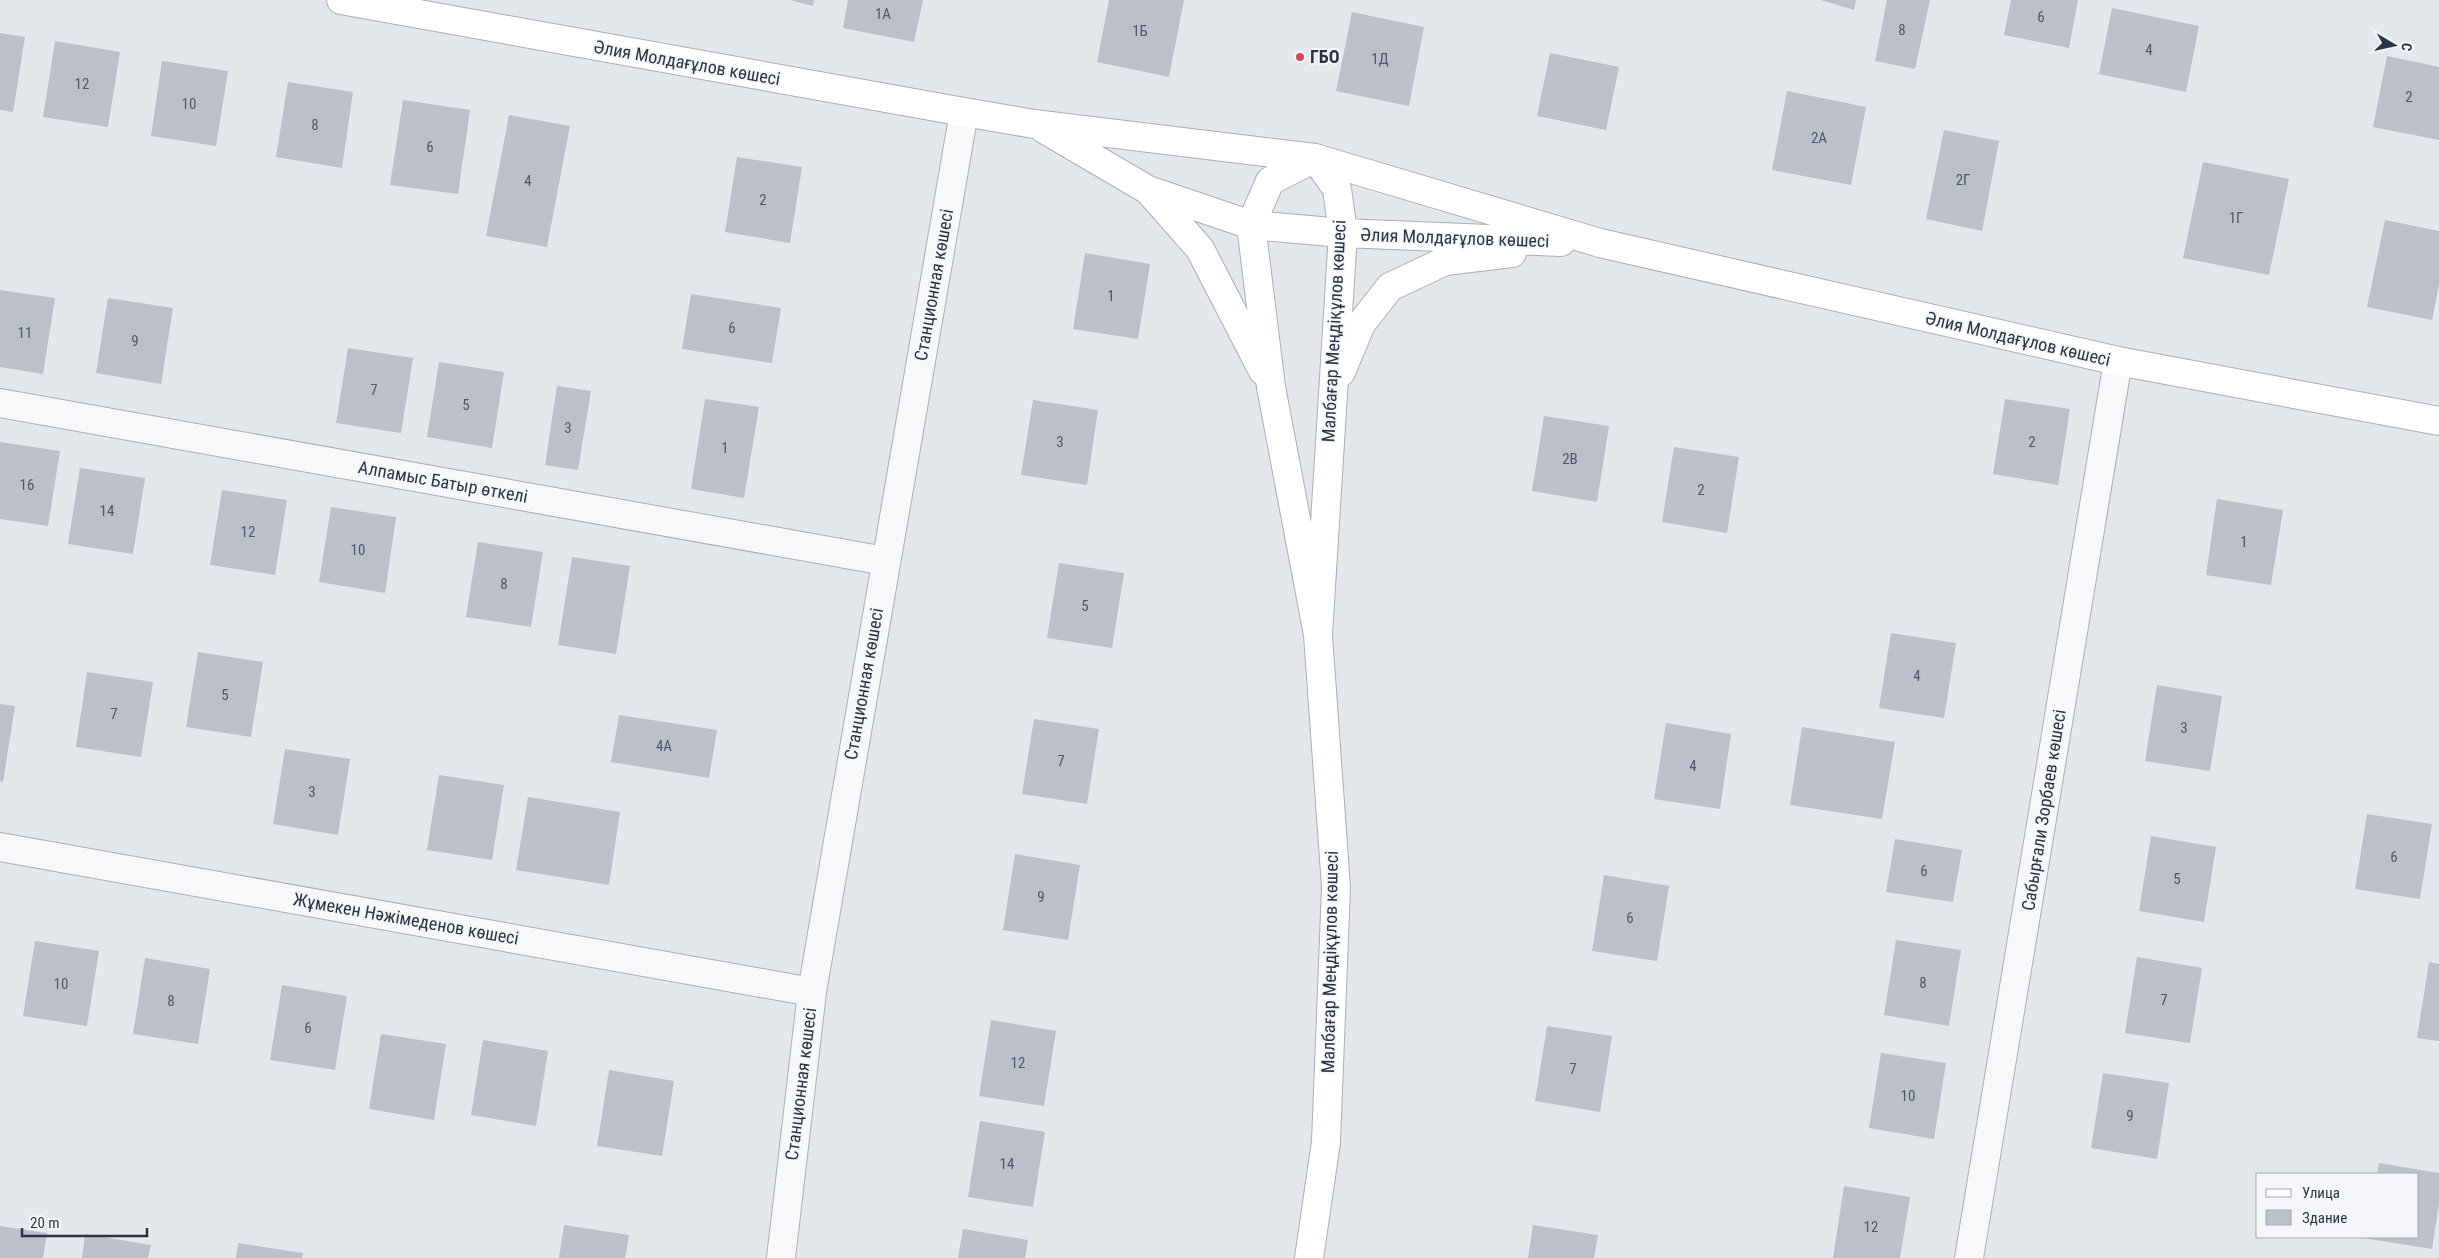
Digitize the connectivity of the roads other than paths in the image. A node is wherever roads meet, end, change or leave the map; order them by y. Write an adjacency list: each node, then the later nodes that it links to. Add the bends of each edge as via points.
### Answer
1 (341, 0): 2 (main road, Әлия Молдағұлов көшесі)
2 (964, 112): 3 (main road, Әлия Молдағұлов көшесі); 14 (street, Станционная көшесі)
3 (1034, 124): 4 (main road, Әлия Молдағұлов көшесі); 5 (main road, Әлия Молдағұлов көшесі)
4 (1315, 158): 6 (main road, via 1270,181); 7 (main road, Малбағар Меңдіқұлов көшесі, via 1337,189); 8 (main road, Әлия Молдағұлов көшесі)
5 (1148, 190): 6 (main road, Әлия Молдағұлов көшесі); 10 (main road, via 1200,250)
6 (1251, 225): 7 (main road, Әлия Молдағұлов көшесі); 10 (main road, Малбағар Меңдіқұлов көшесі)
7 (1343, 233): 8 (main road, Әлия Молдағұлов көшесі); 11 (main road, Малбағар Меңдіқұлов көшесі)
8 (1600, 244): 9 (main road, Әлия Молдағұлов көшесі); 11 (main road, via 1445,261 1390,287 1361,324)
9 (2118, 362): 13 (main road, Әлия Молдағұлов көшесі); 20 (street, Сабырғали Зорбаев көшесі)
10 (1271, 387): 15 (main road, Малбағар Меңдіқұлов көшесі)
11 (1332, 394): 15 (main road, Малбағар Меңдіқұлов көшесі)
12 (0, 403): 14 (street, Алпамыс Батыр өткелі)
13 (2439, 421)
14 (886, 561): 17 (street, Станционная көшесі)
15 (1318, 636): 19 (main road, Малбағар Меңдіқұлов көшесі, via 1336,887 1326,1142)
16 (0, 847): 17 (street, Жұмекен Нәжімеденов көшесі)
17 (812, 992): 18 (street, Станционная көшесі)
18 (781, 1258)
19 (1310, 1258)
20 (1969, 1258)

